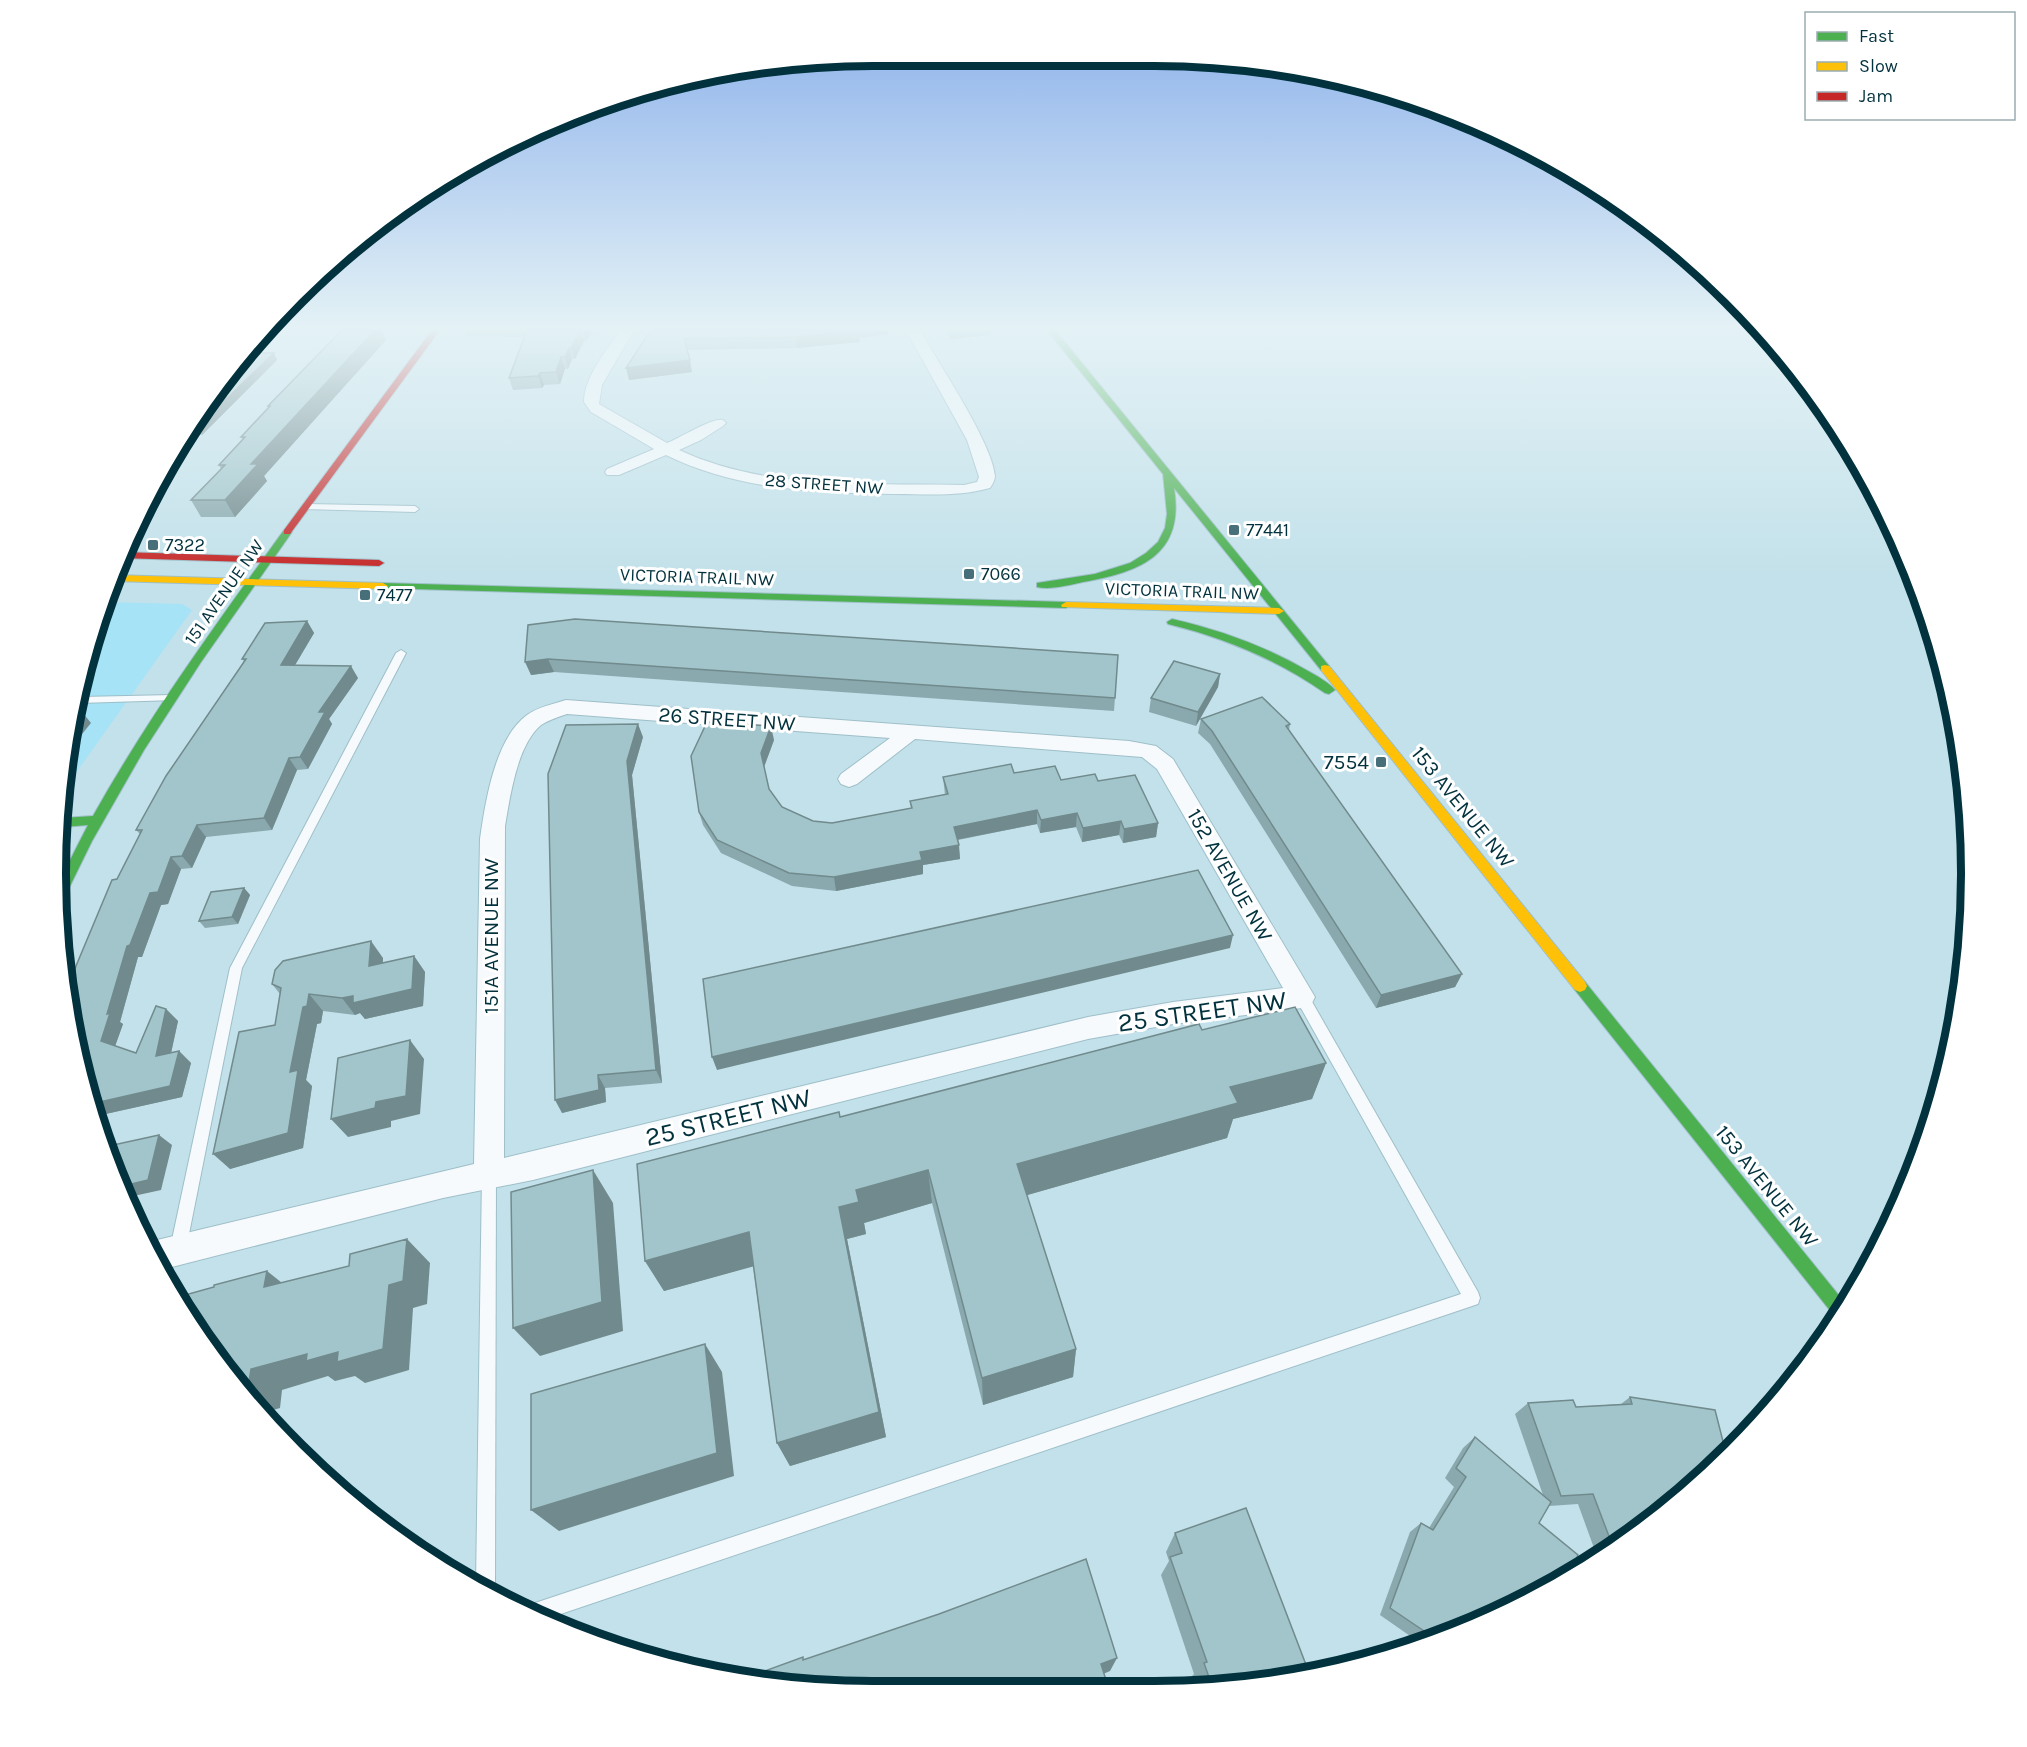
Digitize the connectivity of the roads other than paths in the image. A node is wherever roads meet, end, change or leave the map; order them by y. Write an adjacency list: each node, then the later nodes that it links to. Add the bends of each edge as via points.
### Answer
1 (376, 412): 9 (main road, 151 AVENUE NW)
2 (601, 412): 6 (street, 28 STREET NW)
3 (959, 412): 6 (street, 28 STREET NW, via 975,440 987,477 984,484 964,490 783,483 712,469)
4 (1118, 412): 8 (main road, 153 AVENUE NW)
5 (718, 423): 6 (street)
6 (668, 450): 7 (street)
7 (613, 472)
8 (1167, 472): 16 (main road, VICTORIA TRAIL NW, via 1170,529 1153,552 1116,571 1036,584); 18 (main road, 153 AVENUE NW)
9 (306, 507): 10 (lane); 12 (main road, 151 AVENUE NW)
10 (415, 509)
11 (131, 555): 12 (main road)
12 (267, 560): 13 (main road); 15 (main road, 151 AVENUE NW)
13 (394, 564)
14 (122, 578): 15 (main road, VICTORIA TRAIL NW)
15 (250, 583): 19 (main road, VICTORIA TRAIL NW); 22 (main road, 151 AVENUE NW)
16 (1113, 588)
17 (1245, 593): 18 (main road, VICTORIA TRAIL NW)
18 (1265, 593): 20 (main road, 153 AVENUE NW)
19 (1039, 605): 20 (main road, VICTORIA TRAIL NW); 25 (main road, via 1164,620 1247,642 1310,675)
20 (1279, 611): 25 (main road, 153 AVENUE NW)
21 (401, 653): 34 (lane, via 236,968)
22 (172, 698): 23 (lane); 29 (main road, 151 AVENUE NW)
23 (86, 700)
24 (545, 714): 26 (street, 26 STREET NW, via 566,707); 33 (street, 151A AVENUE NW, via 530,723 521,735 496,806 492,839)
25 (1367, 722): 35 (main road, 153 AVENUE NW)
26 (911, 732): 27 (street, 26 STREET NW, via 1135,748); 28 (street)
27 (1156, 755): 32 (street, 152 AVENUE NW, via 1165,764)
28 (849, 779)
29 (96, 820): 30 (main road); 31 (main road, 151 AVENUE NW)
30 (68, 822)
31 (66, 881)
32 (1302, 997): 33 (street, 25 STREET NW, via 1088,1028); 37 (lane, via 1472,1298)
33 (489, 1174): 34 (street, 25 STREET NW); 36 (lane)
34 (168, 1252)
35 (1835, 1305)
36 (485, 1581)
37 (543, 1610)

